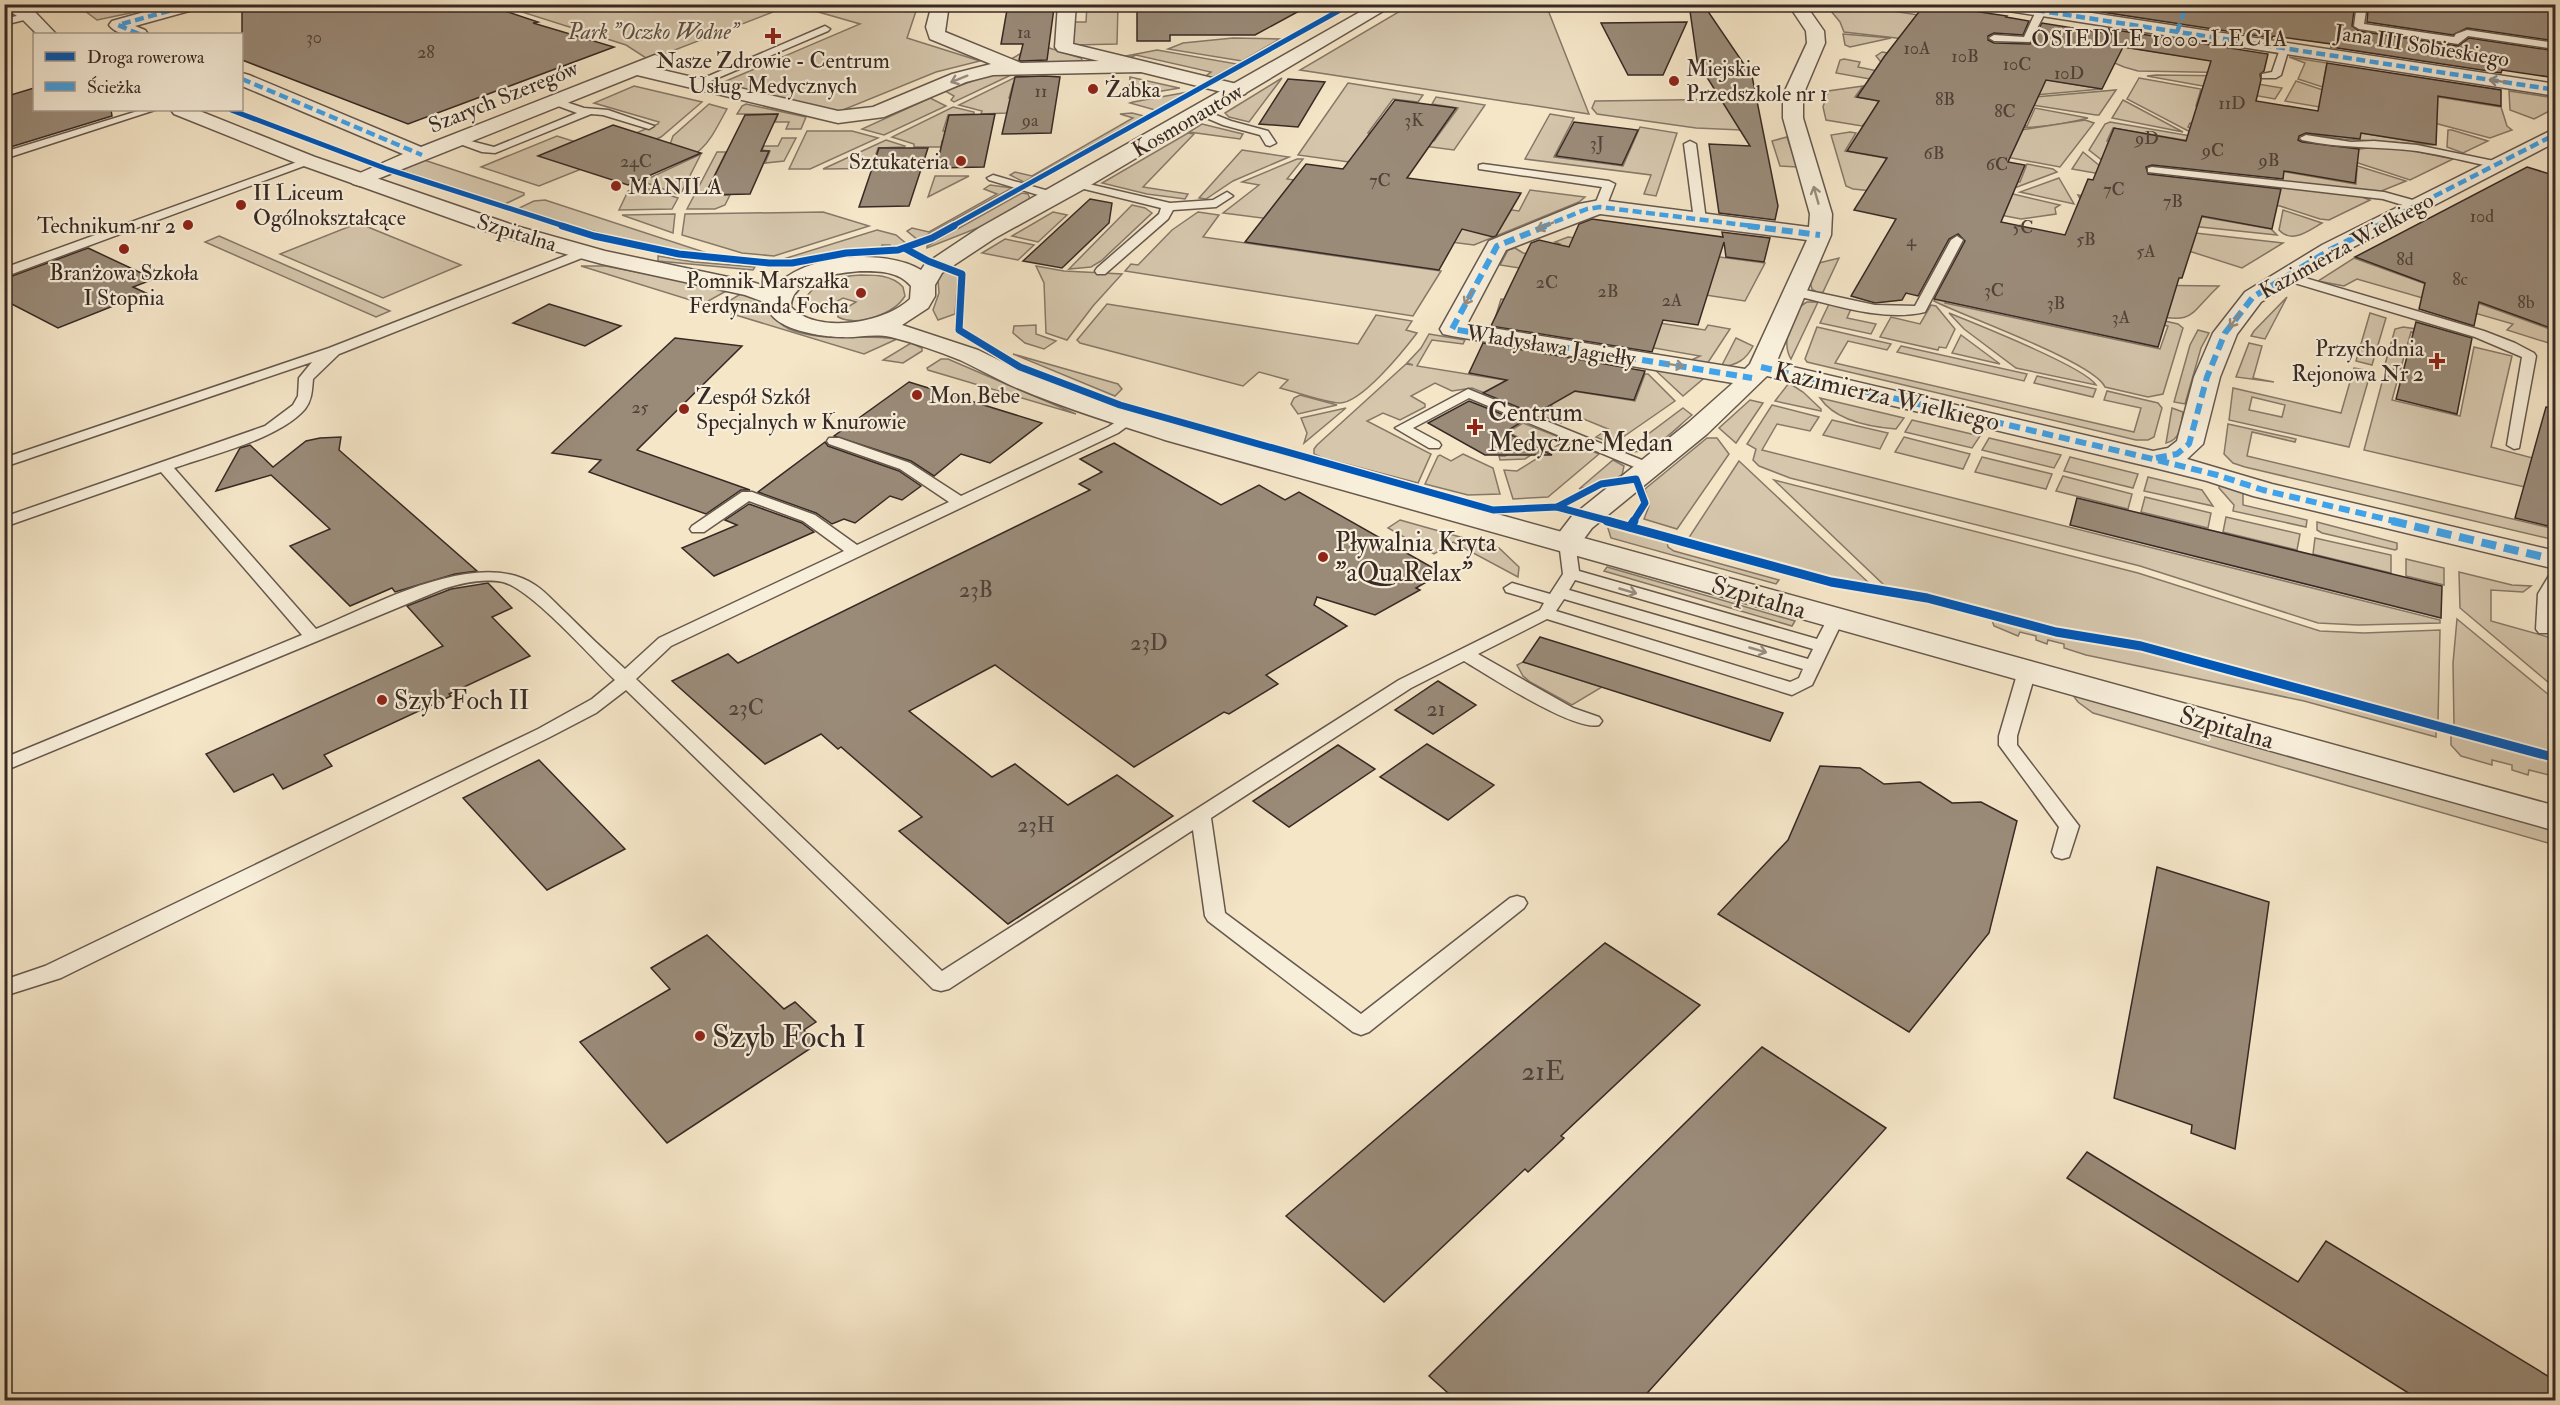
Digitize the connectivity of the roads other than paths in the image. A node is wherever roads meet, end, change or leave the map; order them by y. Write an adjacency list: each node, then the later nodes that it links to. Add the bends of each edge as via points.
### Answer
1 (11, 4): 9 (street)
2 (194, 4): 16 (street, via 118,25)
3 (941, 4): 22 (street, via 934,27 936,35)
4 (1066, 4): 21 (street, via 1064,47)
5 (1387, 4): 27 (street, Kosmonautów)
6 (1796, 4): 56 (street, one-way to 6, via 1821,214 1792,104 1816,44 1815,32)
7 (1996, 4): 10 (street, Jana III Sobieskiego)
8 (2187, 4): 14 (street)
9 (26, 10): 12 (lane); 15 (street)
10 (2041, 11): 14 (street, Jana III Sobieskiego); 17 (lane, via 2027,40)
11 (2361, 11): 18 (lane, via 2359,26 2458,41 2459,36 2467,33)
12 (4, 22)
13 (825, 29): 26 (lane)
14 (2177, 32): 19 (street, Jana III Sobieskiego)
15 (46, 33)
16 (137, 33)
17 (1994, 38)
18 (2556, 46)
19 (2284, 48): 24 (lane, via 2276,75); 28 (street, Jana III Sobieskiego, one-way to 19)
20 (655, 61): 23 (street, Szarych Szeregów)
21 (1141, 66): 22 (street); 27 (street)
22 (1016, 67): 26 (street, one-way to 26, via 971,74 891,109 852,116 824,115)
23 (636, 69): 26 (street); 29 (street, Szarych Szeregów)
24 (2266, 76)
25 (243, 79): 40 (street)
26 (695, 84)
27 (1238, 90): 33 (street, Kosmonautów)
28 (2556, 90)
29 (555, 101): 32 (lane); 37 (street, Szarych Szeregów)
30 (147, 111): 41 (lane)
31 (183, 111): 42 (street, Szpitalna)
32 (587, 111): 34 (lane, via 604,112); 37 (lane, via 495,150)
33 (1201, 112): 38 (lane, via 1264,133); 48 (street, Kosmonautów)
34 (649, 126)
35 (2556, 134): 43 (street, Kazimierza Wielkiego)
36 (2306, 138): 43 (lane, via 2417,148)
37 (455, 140): 40 (street, Szarych Szeregów)
38 (1270, 143)
39 (1690, 144): 54 (lane)
40 (422, 155): 47 (street)
41 (4, 156)
42 (308, 161): 47 (street, Szpitalna); 62 (lane)
43 (2494, 164): 51 (street, Kazimierza Wielkiego)
44 (1483, 167): 53 (lane, via 1609,184)
45 (2152, 170): 51 (lane, via 2384,196)
46 (993, 178): 49 (lane)
47 (360, 180): 58 (street, Szpitalna, via 508,231)
48 (1076, 184): 49 (street, Kosmonautów); 52 (lane)
49 (1055, 196): 55 (street, Kosmonautów)
50 (1227, 196): 52 (lane, via 1216,203)
51 (2416, 205): 64 (street, Kazimierza Wielkiego)
52 (1168, 207): 60 (lane, via 1164,216)
53 (1600, 207): 54 (street, Władysława Jagiełły); 71 (street, Władysława Jagiełły, one-way to 71, via 1583,210 1497,246 1452,329)
54 (1700, 220): 56 (street, Władysława Jagiełły)
55 (987, 233): 59 (street, Kosmonautów, via 909,259); 66 (street, Kosmonautów, via 936,267)
56 (1820, 235): 65 (street)
57 (1957, 240): 65 (lane, via 1920,309 1888,311)
58 (583, 252): 61 (street, Szpitalna); 69 (lane, via 465,303)
59 (872, 264): 63 (street, via 840,266); 66 (street, Szpitalna, via 904,270 917,277)
60 (1101, 271)
61 (677, 272): 63 (street, Szpitalna); 67 (street, Szpitalna)
62 (4, 273)
63 (810, 274): 67 (street, via 786,289)
64 (2284, 276): 74 (lane, via 2485,336 2529,356); 76 (street, Kazimierza Wielkiego, one-way to 76, via 2253,297 2226,333 2206,377 2188,444 2177,454)
65 (1796, 291): 71 (street)
66 (920, 295): 68 (street, via 899,317); 70 (street, Szpitalna, via 926,319)
67 (780, 300): 68 (street, via 785,315 811,327 841,330)
68 (872, 326): 70 (street, Szpitalna)
69 (341, 347): 77 (lane); 78 (lane, via 309,374 303,402 277,425)
70 (969, 355): 72 (street, Szpitalna, via 1044,390)
71 (1757, 373): 76 (street, Kazimierza Wielkiego); 79 (street)
72 (1129, 420): 80 (lane); 83 (street, Szpitalna)
73 (834, 441): 80 (lane, via 904,465)
74 (2514, 444)
75 (1434, 445): 79 (lane, via 1402,428 1468,393)
76 (2153, 459): 85 (street, Kazimierza Wielkiego, via 2263,490)
77 (4, 463)
78 (164, 466): 81 (lane); 92 (lane)
79 (1649, 468): 83 (street, via 1582,522)
80 (960, 502): 84 (lane)
81 (4, 522)
82 (698, 529): 84 (lane, via 747,495 809,518)
83 (1567, 542): 86 (lane); 91 (street, Szpitalna)
84 (856, 552): 96 (lane, via 665,642)
85 (2556, 560)
86 (1571, 574): 89 (lane); 91 (lane, one-way to 91)
87 (2556, 577): 90 (lane, via 2546,594)
88 (1512, 588): 89 (lane)
89 (1553, 602): 93 (lane); 94 (lane, one-way to 94); 94 (lane, via 1792,689 1806,681)
90 (2546, 629)
91 (1829, 632): 94 (lane); 95 (street, Szpitalna)
92 (313, 637): 96 (lane, via 455,580 504,576 531,589); 98 (lane)
93 (1464, 654): 97 (lane, via 1567,712); 99 (lane, via 1405,684)
94 (1813, 666)
95 (2026, 671): 100 (street, Szpitalna); 101 (lane, via 2008,745 2069,826)
96 (624, 680): 99 (lane, via 941,983); 103 (lane, via 597,704 544,733 53,972)
97 (1593, 721)
98 (4, 765)
99 (1201, 814): 102 (lane, via 1215,916 1361,1026)
100 (2556, 819)
101 (2062, 852)
102 (1517, 903)
103 (4, 988)

